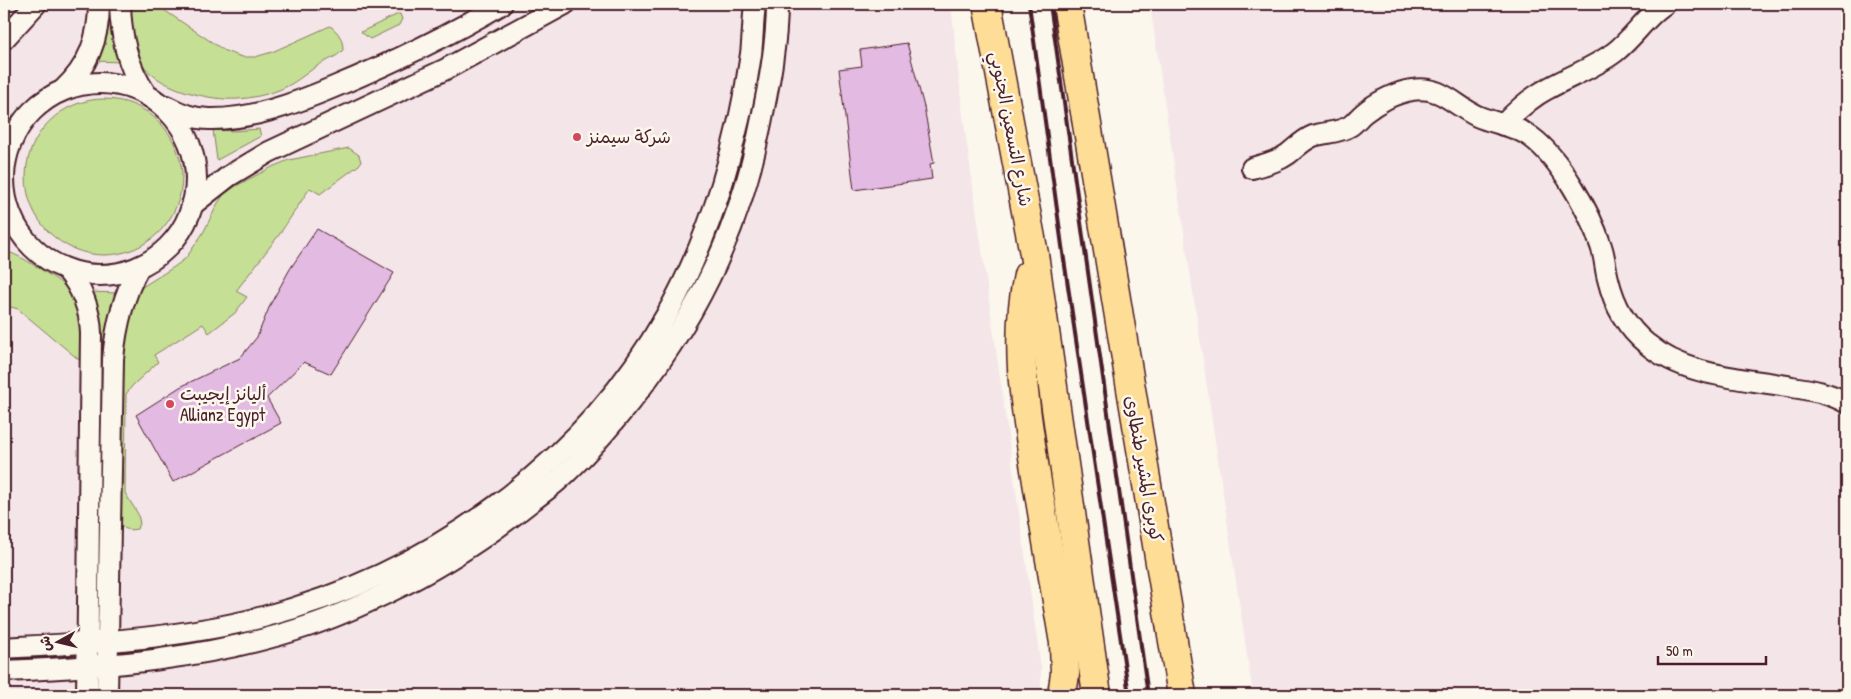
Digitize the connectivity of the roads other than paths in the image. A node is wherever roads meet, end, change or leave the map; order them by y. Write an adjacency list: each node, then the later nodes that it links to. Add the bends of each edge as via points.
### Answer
1 (36, 4): 11 (street)
2 (99, 4): 12 (street, via 98,27 90,55 74,80)
3 (120, 4): 13 (street, via 127,58 138,83)
4 (502, 4): 13 (street, via 384,66 287,105 208,120 191,117)
5 (565, 4): 17 (street, via 446,69 264,154)
6 (755, 4): 23 (street, via 745,90 722,183 682,284 666,317)
7 (777, 4): 24 (street, via 766,103 741,201 707,285)
8 (987, 4): 20 (highway, شارع التسعين الجنوبي)
9 (1067, 4): 36 (highway, كوبرى المشير طنطاوى)
10 (1665, 4): 14 (street, via 1615,52 1545,90)
11 (4, 39)
12 (63, 90): 13 (street, via 90,82 119,84); 15 (street, via 39,104 21,124)
13 (153, 99): 17 (street, via 179,124 191,149 196,177)
14 (1503, 125): 16 (street, via 1475,115 1434,90 1414,89 1375,105 1344,129 1314,136 1279,160); 25 (street, via 1531,137 1564,175 1599,240 1618,307 1634,332 1656,352 1697,370 1822,392)
15 (6, 151): 19 (street, via 4,180 9,210)
16 (1252, 168)
17 (192, 205): 21 (street, via 172,242)
18 (4, 230): 19 (street)
19 (24, 238): 22 (street, via 44,256)
20 (1034, 254): 34 (highway, via 1023,306 1021,366 1064,642); 35 (highway)
21 (139, 266): 22 (street, via 122,273 103,275); 26 (street, via 124,298 114,343)
22 (66, 269): 27 (street, via 84,295 91,333)
23 (645, 348): 24 (street); 26 (street, via 588,422 540,470 488,512 415,558 319,601 268,616 199,630)
24 (663, 359): 29 (street, via 613,423 563,476 478,542 415,580 348,611 279,635 190,655)
25 (1847, 402)
26 (109, 640): 27 (street); 29 (street)
27 (87, 642): 28 (street); 30 (street)
28 (4, 648)
29 (108, 665): 30 (street); 33 (street)
30 (87, 667): 31 (street); 32 (street)
31 (4, 671)
32 (87, 695)
33 (107, 695)
34 (1062, 695)
35 (1097, 695)
36 (1182, 695)

